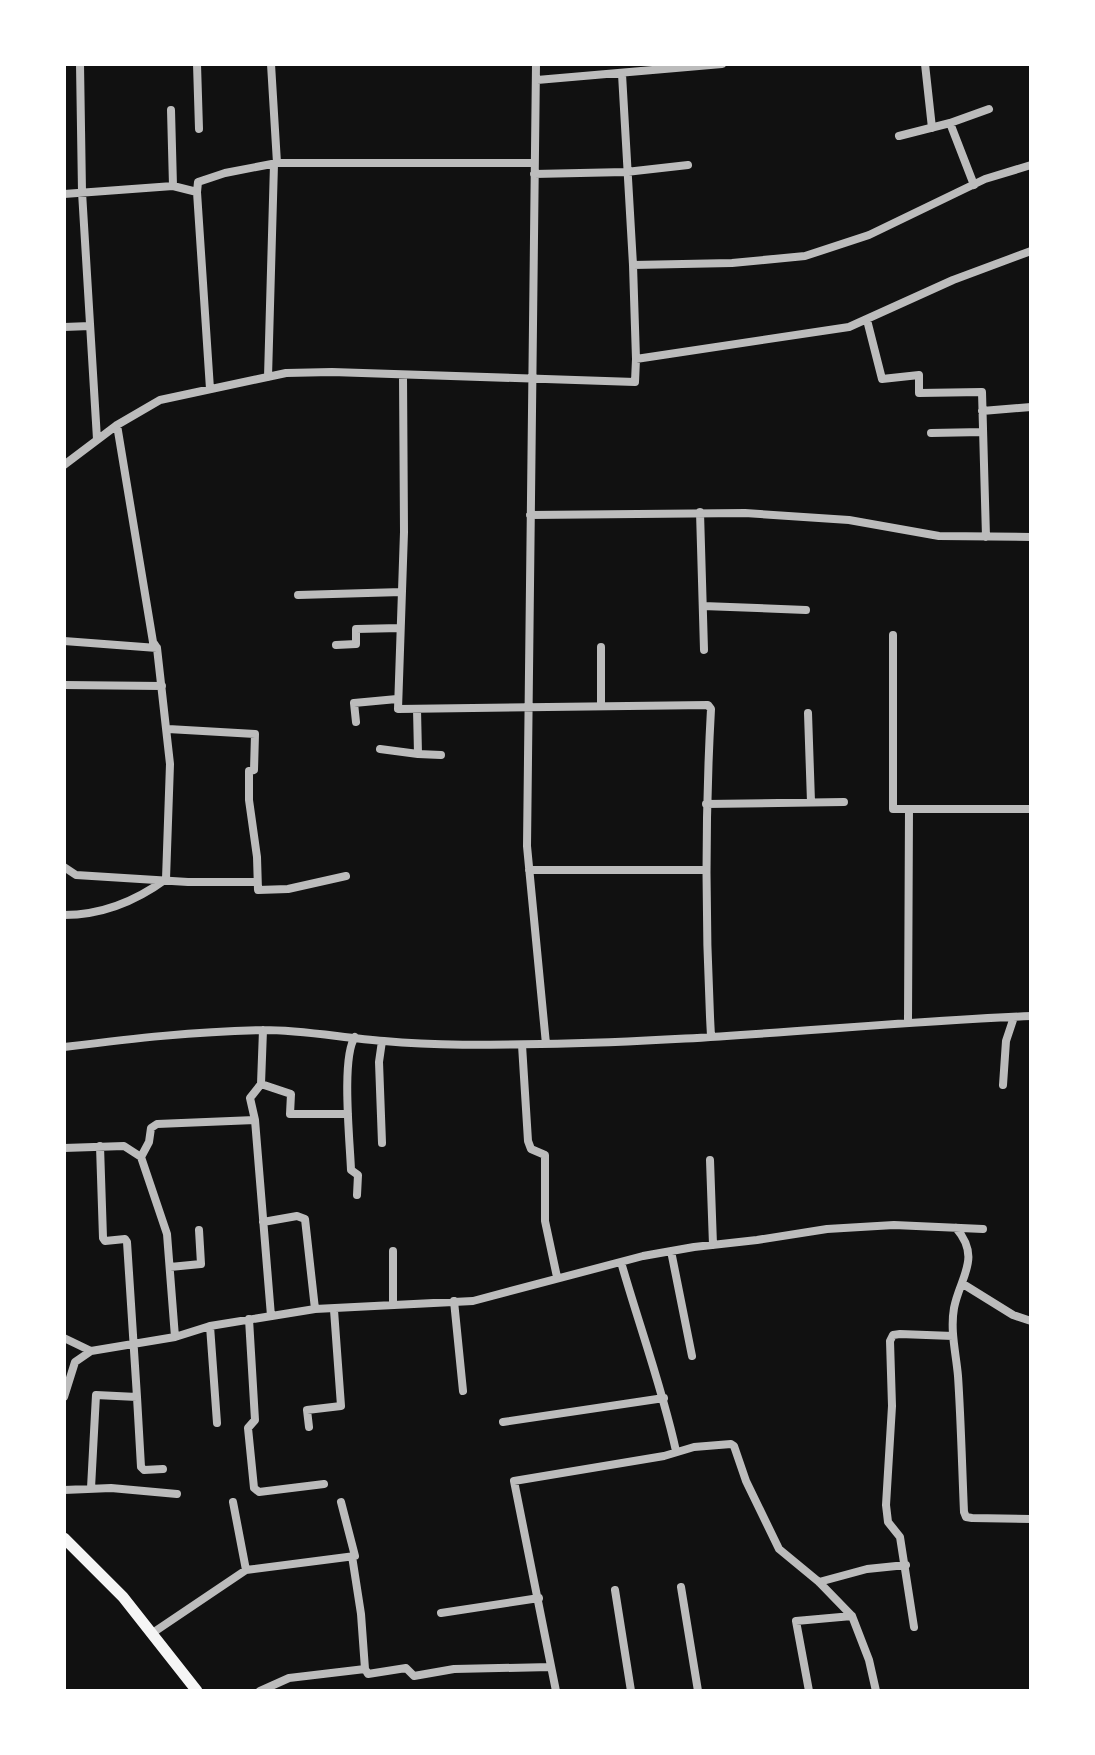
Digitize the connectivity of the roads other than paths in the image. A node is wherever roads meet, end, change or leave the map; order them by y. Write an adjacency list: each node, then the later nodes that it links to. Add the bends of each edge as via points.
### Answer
1 (80, 64): 23 (street)
2 (197, 64): 13 (street)
3 (271, 64): 16 (street)
4 (536, 64): 8 (street)
5 (722, 64): 7 (street)
6 (925, 64): 12 (street)
7 (622, 74): 8 (street); 19 (street)
8 (537, 80): 15 (street)
9 (989, 109): 11 (street)
10 (171, 110): 22 (street)
11 (950, 123): 12 (street); 21 (street)
12 (932, 128): 14 (street)
13 (199, 129)
14 (899, 136)
15 (534, 163): 16 (street); 20 (street)
16 (276, 164): 24 (street, via 198,182); 33 (street)
17 (688, 165): 19 (street)
18 (1031, 165): 21 (street)
19 (626, 172): 20 (street); 27 (street)
20 (534, 174): 34 (street)
21 (974, 185): 27 (street, via 869,235 805,256)
22 (173, 186): 23 (street); 24 (street)
23 (82, 192): 25 (street); 29 (street)
24 (197, 192): 35 (street)
25 (64, 194)
26 (1031, 251): 28 (street)
27 (633, 265): 31 (street)
28 (867, 320): 31 (street); 37 (street, via 882,379 919,375 919,393 982,392)
29 (90, 326): 30 (street); 41 (street)
30 (64, 327)
31 (636, 359): 34 (street, via 635,382)
32 (403, 375): 33 (street, via 301,372); 34 (street); 47 (street)
33 (268, 377): 35 (street)
34 (534, 378): 44 (street)
35 (210, 389): 38 (street, via 160,400)
36 (1031, 407): 37 (street)
37 (982, 411): 39 (street)
38 (117, 425): 41 (street); 56 (street)
39 (983, 432): 40 (street); 45 (street)
40 (931, 433)
41 (97, 439): 42 (street)
42 (64, 465)
43 (700, 512): 44 (street); 45 (street, via 824,517 939,536); 49 (street)
44 (530, 515): 61 (street)
45 (986, 537): 46 (street)
46 (1031, 537)
47 (402, 592): 48 (street); 51 (street)
48 (298, 595)
49 (703, 606): 50 (street); 57 (street)
50 (806, 610)
51 (400, 628): 54 (street, via 356,629 356,644); 60 (street)
52 (893, 635): 73 (street, via 893,809)
53 (64, 641): 56 (street)
54 (336, 645)
55 (601, 647): 62 (street)
56 (157, 648): 59 (street)
57 (704, 650)
58 (64, 685): 59 (street)
59 (162, 686): 66 (street)
60 (397, 699): 63 (street, via 398,709); 65 (street, via 354,703)
61 (528, 706): 62 (street); 63 (street); 76 (street)
62 (601, 706): 72 (street, via 708,705)
63 (417, 709): 68 (street)
64 (808, 713): 70 (street)
65 (356, 722)
66 (168, 729): 79 (street); 80 (street, via 255,734 249,800)
67 (380, 749): 68 (street)
68 (418, 754): 69 (street)
69 (441, 755)
70 (811, 802): 71 (street); 72 (street)
71 (844, 802)
72 (706, 804): 77 (street)
73 (909, 809): 74 (street); 84 (street)
74 (1031, 809)
75 (64, 867): 79 (street, via 76,875)
76 (529, 870): 77 (street); 89 (street)
77 (706, 870): 86 (street)
78 (346, 876): 80 (street, via 280,890 258,890)
79 (166, 879): 80 (street); 81 (street, via 104,911)
80 (257, 882)
81 (64, 915)
82 (1031, 1016): 83 (street)
83 (1014, 1017): 84 (street); 93 (street)
84 (908, 1023): 86 (street)
85 (263, 1030): 87 (street); 91 (street); 92 (street)
86 (711, 1036): 89 (street)
87 (355, 1037): 88 (street); 94 (street, via 349,1049)
88 (382, 1041): 90 (street); 96 (street)
89 (546, 1044): 90 (street)
90 (522, 1045): 111 (street, via 528,1141 531,1149 545,1155 545,1221)
91 (64, 1047)
92 (261, 1084): 94 (street, via 291,1094 290,1114); 95 (street, via 251,1095)
93 (1003, 1085)
94 (348, 1114): 101 (street)
95 (255, 1120): 99 (street, via 153,1126); 102 (street)
96 (382, 1143)
97 (100, 1146): 98 (street); 99 (street, via 124,1146); 124 (street, via 103,1238 127,1242)
98 (64, 1148)
99 (141, 1157): 110 (street, via 167,1234)
100 (710, 1160): 106 (street)
101 (357, 1195)
102 (263, 1222): 115 (street, via 305,1219); 117 (street)
103 (956, 1228): 104 (street); 106 (street, via 841,1228); 112 (street, via 965,1238 969,1263)
104 (983, 1229)
105 (199, 1230): 110 (street, via 201,1264)
106 (713, 1245): 108 (street)
107 (393, 1251): 114 (street)
108 (671, 1251): 109 (street); 126 (street)
109 (621, 1262): 111 (street); 130 (street)
110 (170, 1267): 122 (street)
111 (557, 1277): 113 (street, via 473,1301)
112 (963, 1284): 119 (street); 121 (street, via 954,1307)
113 (454, 1301): 114 (street); 127 (street)
114 (393, 1304): 116 (street)
115 (315, 1309): 116 (street); 117 (street)
116 (334, 1310): 133 (street, via 341,1406 307,1410)
117 (271, 1316): 118 (street)
118 (249, 1319): 120 (street); 136 (street, via 255,1420 248,1428 254,1488 259,1492)
119 (1031, 1321)
120 (210, 1326): 122 (street); 132 (street)
121 (953, 1336): 142 (street, via 966,1517); 145 (street, via 900,1334 890,1341 886,1505)
122 (175, 1337): 124 (street)
123 (64, 1338): 125 (street)
124 (134, 1342): 125 (street); 129 (street)
125 (91, 1351): 128 (street, via 75,1362)
126 (692, 1356)
127 (463, 1391)
128 (64, 1397)
129 (137, 1397): 135 (street, via 141,1467); 137 (street, via 94,1398)
130 (664, 1398): 131 (street); 134 (street)
131 (503, 1422)
132 (217, 1423)
133 (309, 1427)
134 (676, 1451): 147 (street, via 734,1446 779,1549); 150 (street, via 514,1481)
135 (163, 1469)
136 (324, 1484)
137 (91, 1488): 138 (street); 139 (street)
138 (64, 1490)
139 (177, 1494)
140 (233, 1502): 146 (street)
141 (341, 1502): 144 (street)
142 (1031, 1519)
143 (64, 1538): 154 (main road, via 123,1597)
144 (352, 1556): 146 (street); 156 (street)
145 (906, 1565): 147 (street); 153 (street)
146 (246, 1570): 154 (street)
147 (819, 1582): 152 (street)
148 (681, 1587): 161 (street)
149 (615, 1590): 160 (street)
150 (539, 1598): 151 (street); 155 (street)
151 (441, 1613)
152 (852, 1616): 162 (street, via 796,1621); 163 (street)
153 (914, 1627)
154 (151, 1634): 157 (main road)
155 (551, 1667): 156 (street, via 454,1669 414,1676 406,1668 369,1674); 159 (street)
156 (365, 1669): 158 (street, via 289,1678)
157 (197, 1691)
158 (260, 1691)
159 (556, 1691)
160 (631, 1691)
161 (698, 1691)
162 (809, 1691)
163 (876, 1691)

